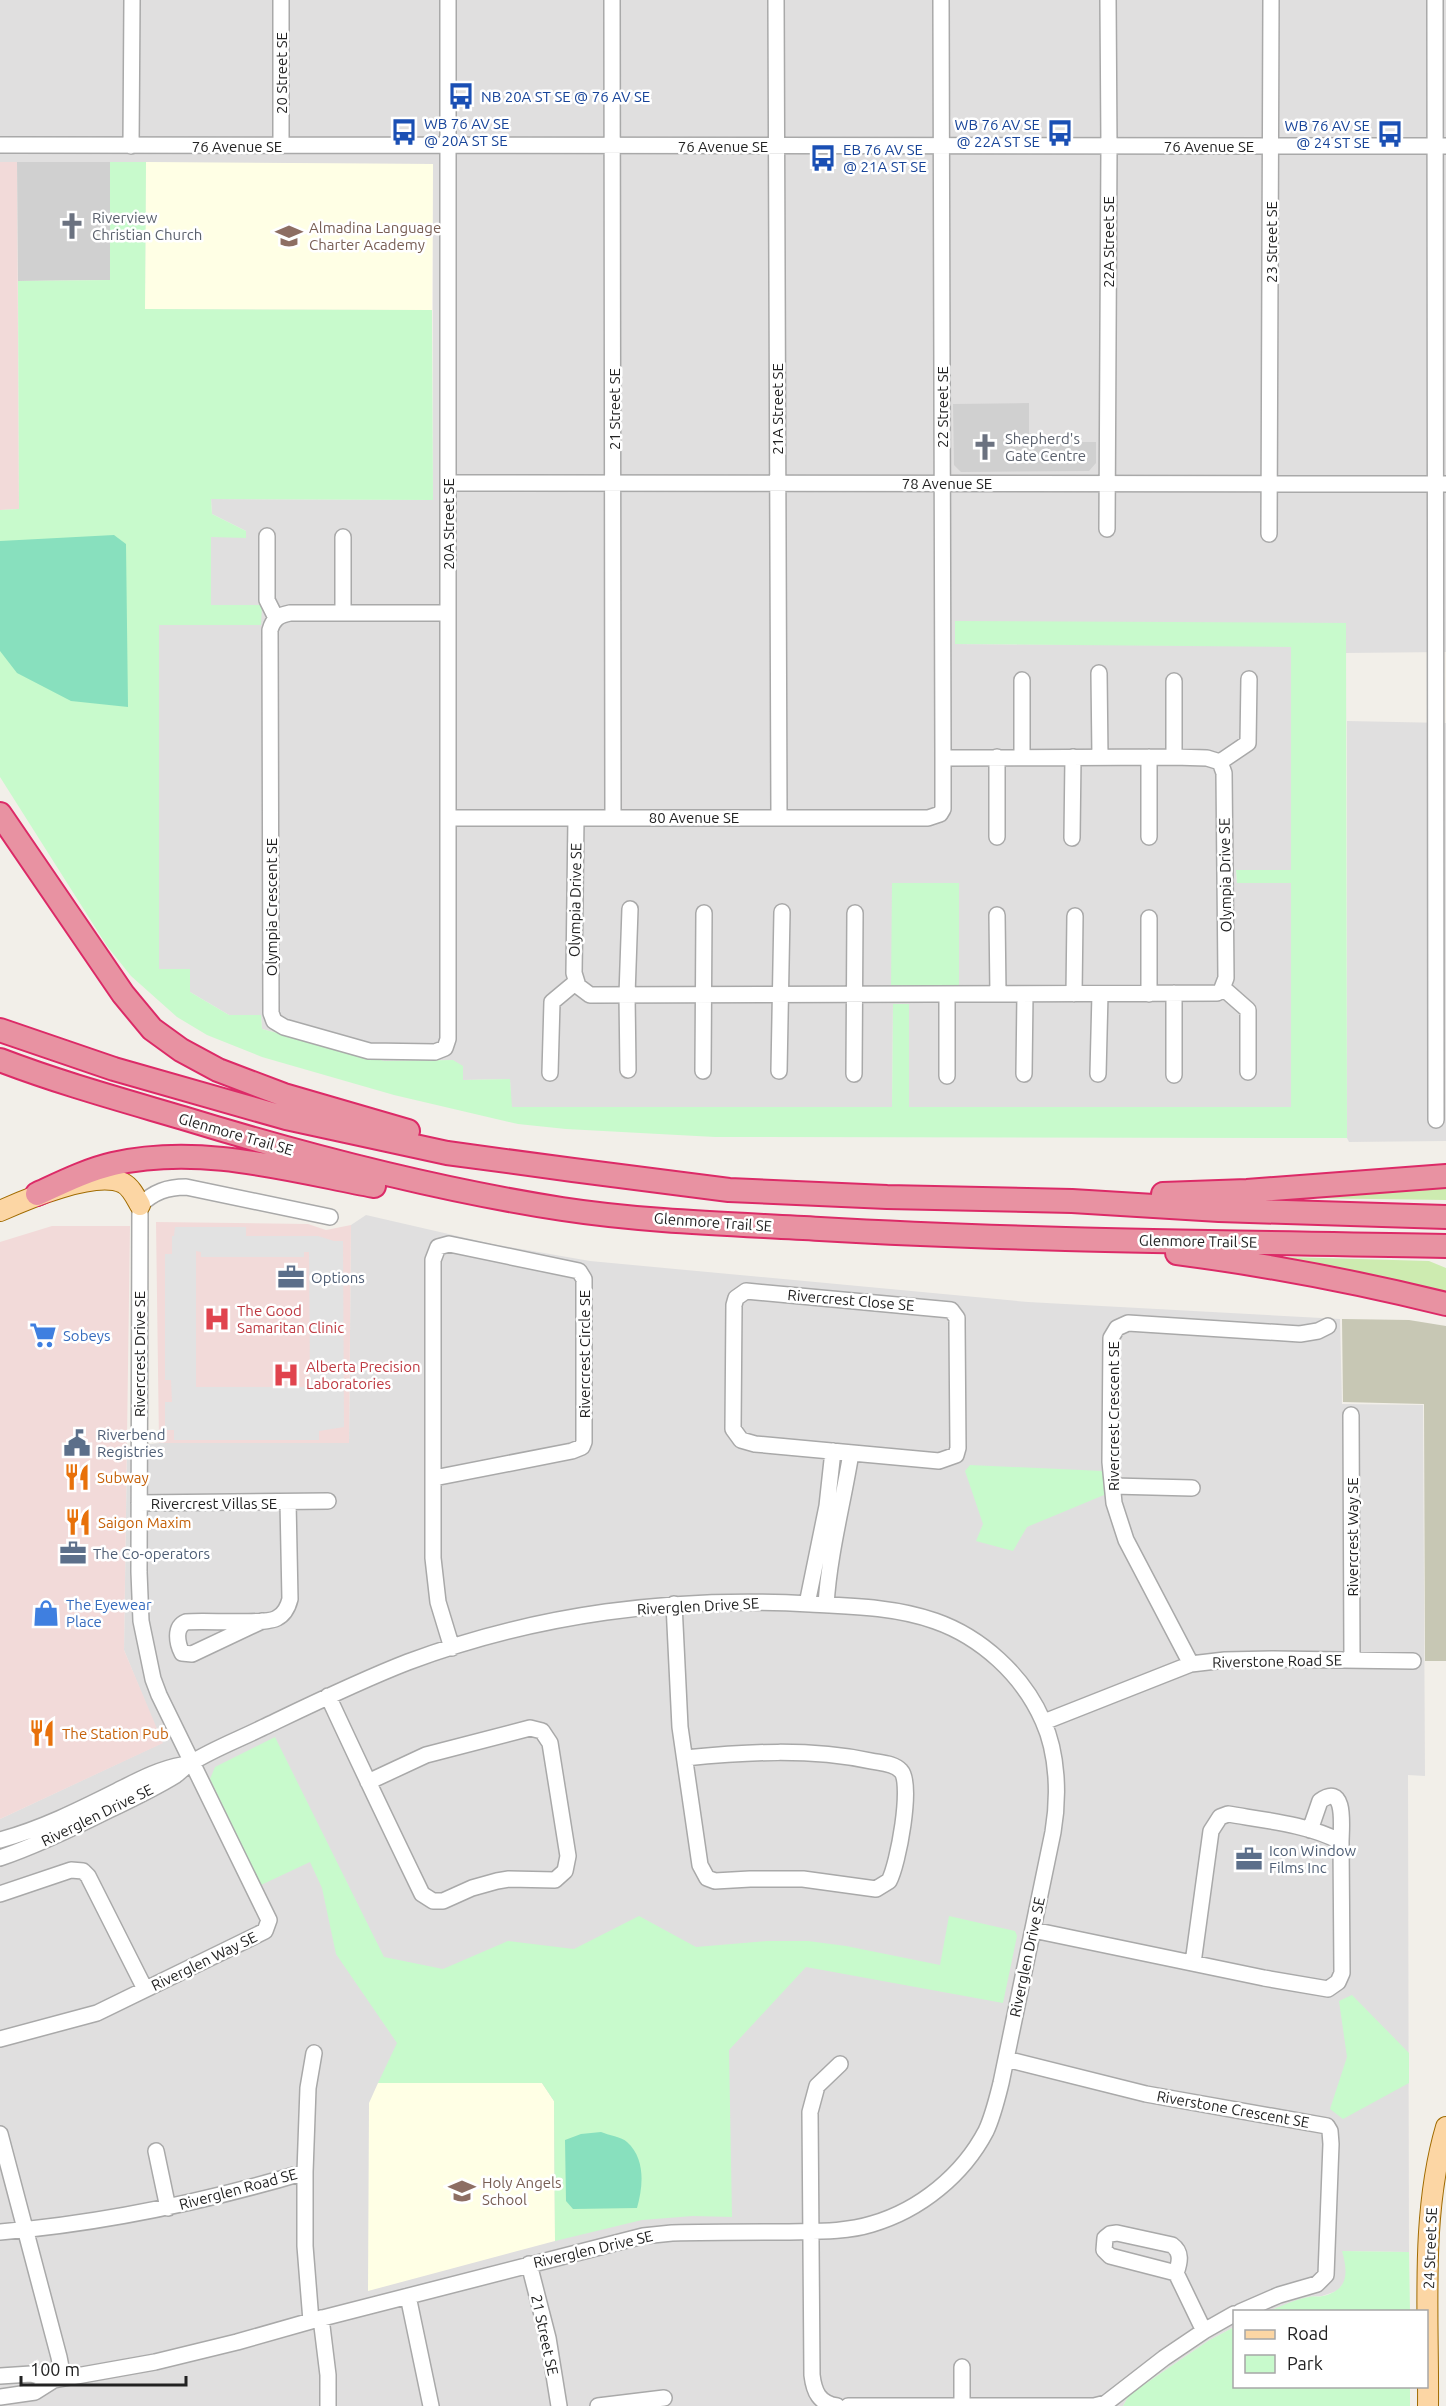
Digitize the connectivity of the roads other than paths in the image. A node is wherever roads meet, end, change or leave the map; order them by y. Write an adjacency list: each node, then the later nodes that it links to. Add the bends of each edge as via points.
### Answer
1 (132, 0): 11 (street)
2 (281, 0): 12 (street, 20 Street SE)
3 (448, 0): 13 (street, 20A Street SE)
4 (612, 0): 14 (street, 21 Street SE)
5 (776, 0): 15 (street, 21A Street SE)
6 (941, 0): 16 (street, 22 Street SE)
7 (1108, 0): 17 (street, 22A Street SE)
8 (1271, 0): 19 (street, 23 Street SE)
9 (1435, 0): 18 (street)
10 (0, 145): 11 (street, 76 Avenue SE)
11 (131, 146): 12 (street, 76 Avenue SE)
12 (281, 146): 13 (street, 76 Avenue SE)
13 (448, 146): 14 (street, 76 Avenue SE); 21 (street, 20A Street SE)
14 (613, 146): 15 (street, 76 Avenue SE); 20 (street, 21 Street SE)
15 (777, 146): 16 (street, 76 Avenue SE); 22 (street, 21A Street SE)
16 (941, 146): 17 (street, 76 Avenue SE); 23 (street, 22 Street SE)
17 (1109, 146): 19 (street, 76 Avenue SE); 24 (street, 22A Street SE)
18 (1440, 146): 19 (street, 76 Avenue SE); 26 (street)
19 (1272, 147): 25 (street, 23 Street SE)
20 (614, 482): 21 (street, 78 Avenue SE); 22 (street, 78 Avenue SE); 51 (street, 21 Street SE)
21 (448, 483): 32 (street, 20A Street SE)
22 (777, 483): 23 (street, 78 Avenue SE); 48 (street, 21A Street SE)
23 (942, 483): 24 (street, 78 Avenue SE); 44 (street, 22 Street SE)
24 (1106, 483): 25 (street, 78 Avenue SE); 27 (street, 22A Street SE)
25 (1269, 483): 26 (street, 78 Avenue SE); 28 (street, 23 Street SE)
26 (1441, 484): 52 (street)
27 (1107, 529)
28 (1269, 534)
29 (267, 536): 33 (street, Olympia Crescent SE, via 267,600)
30 (343, 537): 31 (street)
31 (343, 613): 32 (street); 33 (street)
32 (448, 614): 49 (street, 20A Street SE)
33 (276, 618): 77 (street, Olympia Crescent SE, via 270,630 272,1018 284,1027 369,1051 435,1052)
34 (1099, 673): 41 (street)
35 (1249, 679): 45 (street, via 1248,743)
36 (1022, 680): 39 (street)
37 (1174, 681): 43 (street)
38 (997, 757): 39 (street); 44 (street); 53 (street)
39 (1022, 757): 40 (street)
40 (1073, 757): 41 (street); 55 (street)
41 (1100, 757): 42 (street)
42 (1149, 757): 43 (street); 54 (street)
43 (1174, 757): 45 (street)
44 (943, 758): 47 (street, 22 Street SE)
45 (1220, 762): 64 (street, Olympia Drive SE, via 1224,773)
46 (0, 814): 90 (highway, via 123,994 152,1029 181,1050 218,1070 284,1095 391,1127)
47 (940, 814): 48 (street, 80 Avenue SE, via 928,818)
48 (779, 817): 51 (street, 80 Avenue SE)
49 (447, 818): 50 (street, 80 Avenue SE); 77 (street, 20A Street SE)
50 (576, 818): 51 (street, 80 Avenue SE); 63 (street, Olympia Drive SE)
51 (614, 818)
52 (1441, 820): 89 (street)
53 (997, 837)
54 (1149, 837)
55 (1072, 838)
56 (630, 909): 73 (street)
57 (704, 912): 74 (street)
58 (782, 912): 75 (street)
59 (855, 913): 66 (street)
60 (997, 915): 68 (street)
61 (1075, 916): 70 (street)
62 (1149, 918): 72 (street)
63 (576, 982): 73 (street, via 590,995); 83 (street, via 552,1002)
64 (1223, 988): 65 (street, via 1216,993); 82 (street, via 1248,1010)
65 (1174, 993): 72 (street); 87 (street)
66 (854, 994): 67 (street); 75 (street); 84 (street)
67 (947, 994): 68 (street); 88 (street)
68 (998, 994): 69 (street)
69 (1025, 994): 70 (street); 85 (street)
70 (1074, 994): 71 (street)
71 (1100, 994): 72 (street); 86 (street)
72 (1149, 994)
73 (627, 995): 74 (street); 79 (street)
74 (703, 995): 75 (street); 80 (street)
75 (779, 995): 81 (street)
76 (0, 1030): 90 (highway, Glenmore Trail SE, via 114,1069 285,1118 447,1153)
77 (445, 1048)
78 (0, 1060): 95 (highway, Glenmore Trail SE, via 326,1159 428,1185)
79 (628, 1070)
80 (703, 1071)
81 (779, 1071)
82 (1248, 1072)
83 (550, 1073)
84 (854, 1074)
85 (1024, 1074)
86 (1098, 1074)
87 (1174, 1075)
88 (947, 1076)
89 (1436, 1120)
90 (573, 1170): 93 (highway, Glenmore Trail SE, via 729,1190)
91 (1446, 1176): 93 (highway, via 1247,1191 1112,1195)
92 (37, 1194): 94 (main road, via 105,1179 124,1184); 95 (highway, via 112,1164 194,1156 474,1204); 96 (main road)
93 (1071, 1201): 98 (highway, Glenmore Trail SE)
94 (140, 1205): 97 (street, via 166,1189 186,1187); 111 (street, Rivercrest Drive SE)
95 (564, 1209): 99 (highway, Glenmore Trail SE, via 886,1233)
96 (0, 1211)
97 (330, 1217)
98 (1446, 1217)
99 (1071, 1239): 100 (highway, Glenmore Trail SE); 101 (highway, via 1253,1263)
100 (1446, 1246)
101 (1446, 1304)
102 (1328, 1326): 107 (street, Rivercrest Crescent SE, via 1300,1334 1136,1322 1117,1328 1110,1342)
103 (1351, 1415): 117 (street, Rivercrest Way SE)
104 (833, 1451): 105 (street, Rivercrest Close SE); 105 (street, Rivercrest Close SE, via 755,1444 735,1435 734,1305 740,1294 810,1296 955,1313 956,1455 939,1461); 112 (street, via 827,1506)
105 (851, 1452): 114 (street)
106 (434, 1478): 106 (street, Rivercrest Circle SE, via 433,1260 438,1247 449,1244 579,1271 584,1279 582,1447); 116 (street, Rivercrest Circle SE, via 432,1558 442,1618)
107 (1113, 1486): 108 (street); 119 (street, Rivercrest Crescent SE, via 1114,1503 1126,1540)
108 (1192, 1488)
109 (328, 1501): 110 (street, Rivercrest Villas SE)
110 (288, 1502): 111 (street, Rivercrest Villas SE); 115 (street, Rivercrest Villas SE, via 288,1606 277,1618)
111 (139, 1503): 123 (street, Rivercrest Drive SE, via 140,1604 145,1645 159,1695)
112 (807, 1604): 113 (street, Riverglen Drive SE); 114 (street, Riverglen Drive SE)
113 (674, 1605): 116 (street, Riverglen Drive SE, via 560,1619); 122 (street)
114 (826, 1605): 121 (street, Riverglen Drive SE, via 906,1614 957,1631 1004,1665)
115 (262, 1621): 115 (street, Rivercrest Villas SE, via 186,1622 177,1631 180,1649 192,1654)
116 (452, 1648): 120 (street, Riverglen Drive SE)
117 (1352, 1659): 118 (street, Riverstone Road SE); 119 (street, Riverstone Road SE)
118 (1413, 1660)
119 (1191, 1664): 121 (street, Riverstone Road SE)
120 (328, 1696): 123 (street, Riverglen Drive SE); 124 (street)
121 (1044, 1722): 130 (street, Riverglen Drive SE, via 1056,1774 1057,1812)
122 (685, 1758): 122 (street, via 736,1753 823,1753 897,1768 906,1779 906,1801 889,1881 876,1889 803,1879 707,1878 700,1865)
123 (191, 1763): 126 (street, Riverglen Drive SE, via 152,1774 68,1815); 128 (street, Riverglen Drive SE, via 154,1788); 132 (street, Riverglen Way SE, via 269,1920 265,1931)
124 (368, 1782): 124 (street, via 449,1748 530,1728 542,1731 550,1743 568,1856 566,1871 555,1880 509,1879 481,1885 443,1901 427,1898)
125 (1310, 1830): 127 (street); 127 (street, via 1320,1801 1326,1797 1336,1799 1342,1810); 131 (street, via 1228,1814 1220,1817 1211,1831)
126 (0, 1840)
127 (1341, 1842): 131 (street, via 1342,1973 1334,1986 1322,1989)
128 (0, 1858)
129 (0, 1894): 132 (street, via 71,1870 83,1871)
130 (1033, 1930): 131 (street); 135 (street, Riverglen Drive SE)
131 (1193, 1963)
132 (145, 1989): 133 (street, Riverglen Way SE, via 97,2013)
133 (0, 2039)
134 (314, 2054): 140 (street, via 308,2088)
135 (1006, 2059): 143 (street, Riverglen Drive SE, via 986,2131 941,2187 910,2208 871,2225); 148 (street, Riverstone Crescent SE, via 1146,2094 1327,2126 1331,2145 1326,2275 1317,2284)
136 (840, 2064): 143 (street, via 817,2086 810,2112)
137 (1446, 2127): 164 (main road, 24 Street SE, via 1429,2229)
138 (0, 2134): 142 (street)
139 (156, 2151): 141 (street)
140 (305, 2172): 141 (street, Riverglen Road SE); 150 (street, Riverglen Road SE, via 305,2246)
141 (168, 2208): 142 (street, Riverglen Road SE, via 96,2222)
142 (24, 2229): 144 (street, Riverglen Road SE); 154 (street, via 59,2357)
143 (810, 2231): 145 (street, Riverglen Drive SE, via 643,2235); 162 (street, via 813,2388 825,2403)
144 (0, 2232)
145 (529, 2264): 147 (street, Riverglen Drive SE); 160 (street, 21 Street SE, via 548,2338)
146 (1176, 2272): 146 (street, via 1180,2256 1172,2246 1117,2233 1105,2238 1104,2250 1110,2256); 151 (street)
147 (408, 2296): 150 (street, Riverglen Drive SE); 159 (street)
148 (1244, 2310)
149 (1233, 2315): 151 (street)
150 (316, 2319): 154 (street, Riverglen Drive SE, via 165,2359); 158 (street, Riverglen Road SE, via 328,2375)
151 (1204, 2331): 157 (street, via 1106,2403)
152 (962, 2367): 157 (street)
153 (0, 2376): 154 (street, Riverglen Drive SE, via 31,2374)
154 (58, 2379): 155 (street, Riverglen Drive SE, via 35,2392)
155 (0, 2397)
156 (664, 2398): 161 (street)
157 (962, 2405): 163 (street)
158 (328, 2406)
159 (431, 2406)
160 (559, 2406)
161 (598, 2406)
162 (837, 2406)
163 (848, 2406)
164 (1428, 2406)

